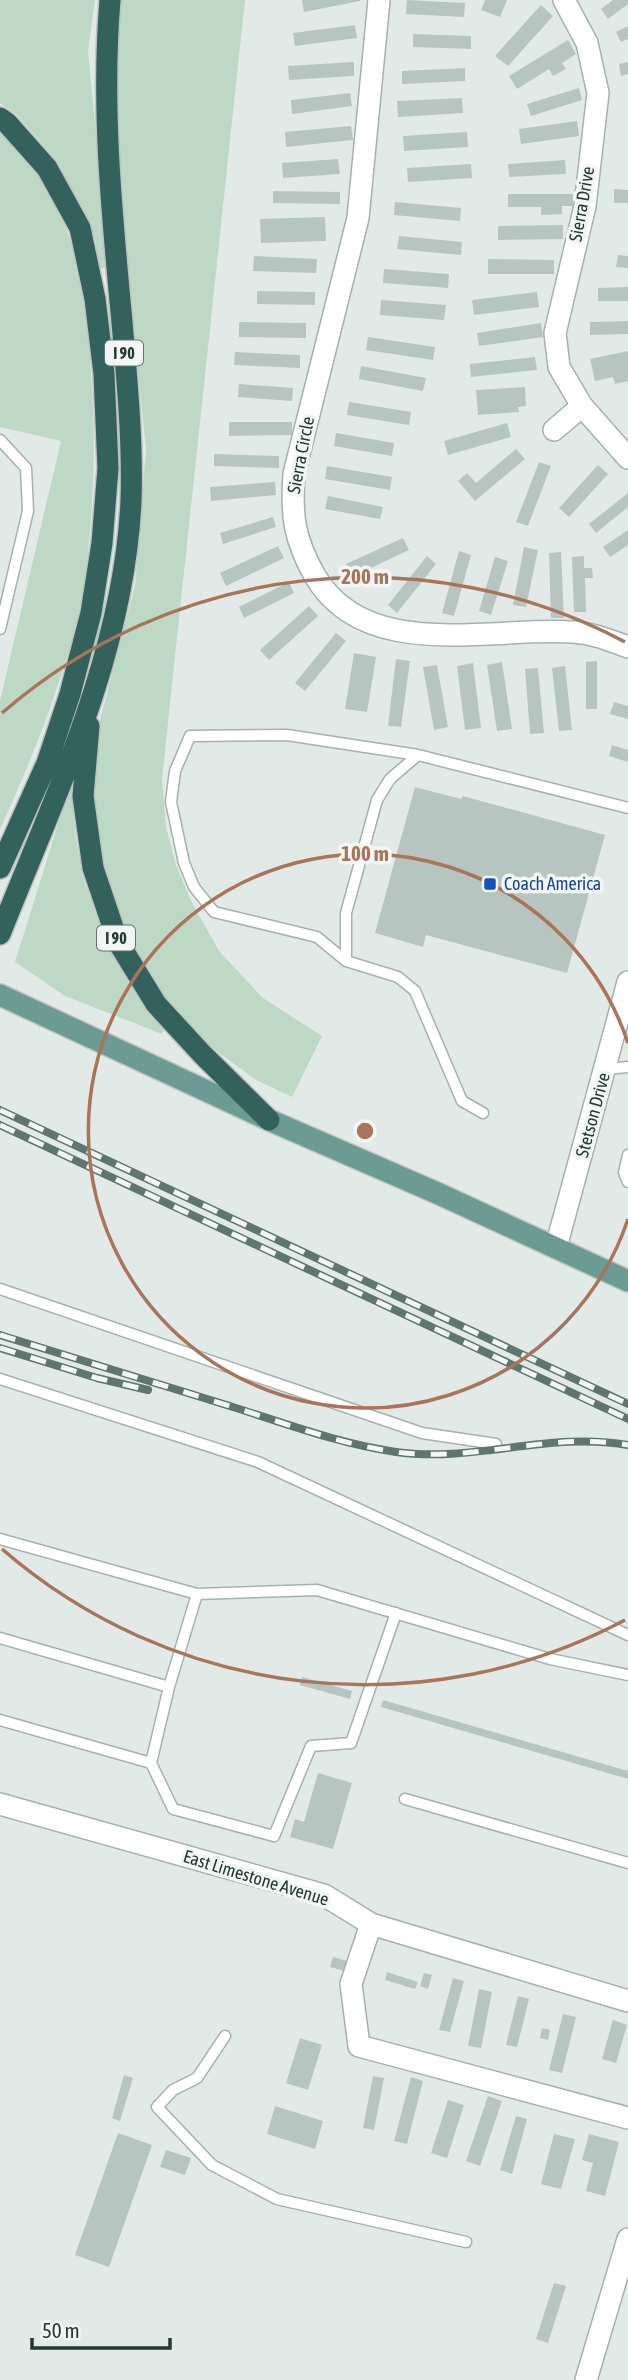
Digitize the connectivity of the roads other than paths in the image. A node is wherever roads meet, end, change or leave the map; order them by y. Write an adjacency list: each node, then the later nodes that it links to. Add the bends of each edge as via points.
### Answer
1 (110, 0): 11 (highway, I 90, via 105,58 110,187 130,417 131,501 122,581)
2 (379, 0): 10 (street, Sierra Circle, via 358,218 294,474 291,508 301,551 324,591 354,615 386,629 418,634 572,632)
3 (564, 0): 5 (street, Sierra Drive, via 587,43 598,93 584,206 555,333 559,367)
4 (0, 118): 14 (highway, via 47,168 80,228 104,374 108,468 91,613 70,694 47,763)
5 (582, 406): 6 (street); 8 (street, Sierra Drive)
6 (554, 430)
7 (0, 440): 9 (lane, via 26,468 29,511)
8 (628, 458)
9 (0, 629)
10 (628, 647)
11 (91, 703): 15 (highway, I 90); 22 (highway, I 90, via 83,796 93,868 118,942 156,1004)
12 (418, 755): 13 (lane); 16 (lane, via 390,779 377,800 346,913); 16 (lane, via 287,735 190,736 174,771 171,802 184,863 194,887 214,912 317,937)
13 (628, 808)
14 (0, 867)
15 (0, 934)
16 (346, 961): 21 (lane, via 398,977 415,991 462,1101)
17 (628, 982): 20 (street, Stetson Drive)
18 (0, 995): 22 (main road)
19 (628, 1067): 20 (lane)
20 (605, 1069): 25 (street, Stetson Drive)
21 (483, 1113)
22 (269, 1120): 25 (main road)
23 (628, 1155): 24 (lane, via 624,1173)
24 (628, 1182)
25 (556, 1247): 26 (main road)
26 (628, 1281)
27 (0, 1289): 29 (lane, via 422,1433)
28 (0, 1379): 33 (lane, via 258,1462)
29 (496, 1444)
30 (0, 1539): 31 (lane)
31 (197, 1594): 32 (lane, via 317,1590); 36 (lane)
32 (396, 1613): 35 (lane, via 550,1659); 38 (lane, via 351,1743 311,1746 274,1836 173,1809)
33 (628, 1635)
34 (0, 1638): 36 (lane)
35 (628, 1675)
36 (169, 1687): 38 (lane)
37 (0, 1720): 38 (lane)
38 (151, 1763)
39 (405, 1799): 41 (lane)
40 (0, 1804): 42 (street, East Limestone Avenue, via 324,1895)
41 (628, 1863)
42 (371, 1924): 43 (street, East Limestone Avenue); 45 (street, via 351,1984 359,2046)
43 (628, 2001)
44 (225, 2036): 47 (lane, via 197,2078 173,2090 158,2107 212,2165 277,2199)
45 (628, 2118)
46 (628, 2239): 48 (street)
47 (466, 2242)
48 (586, 2380)

